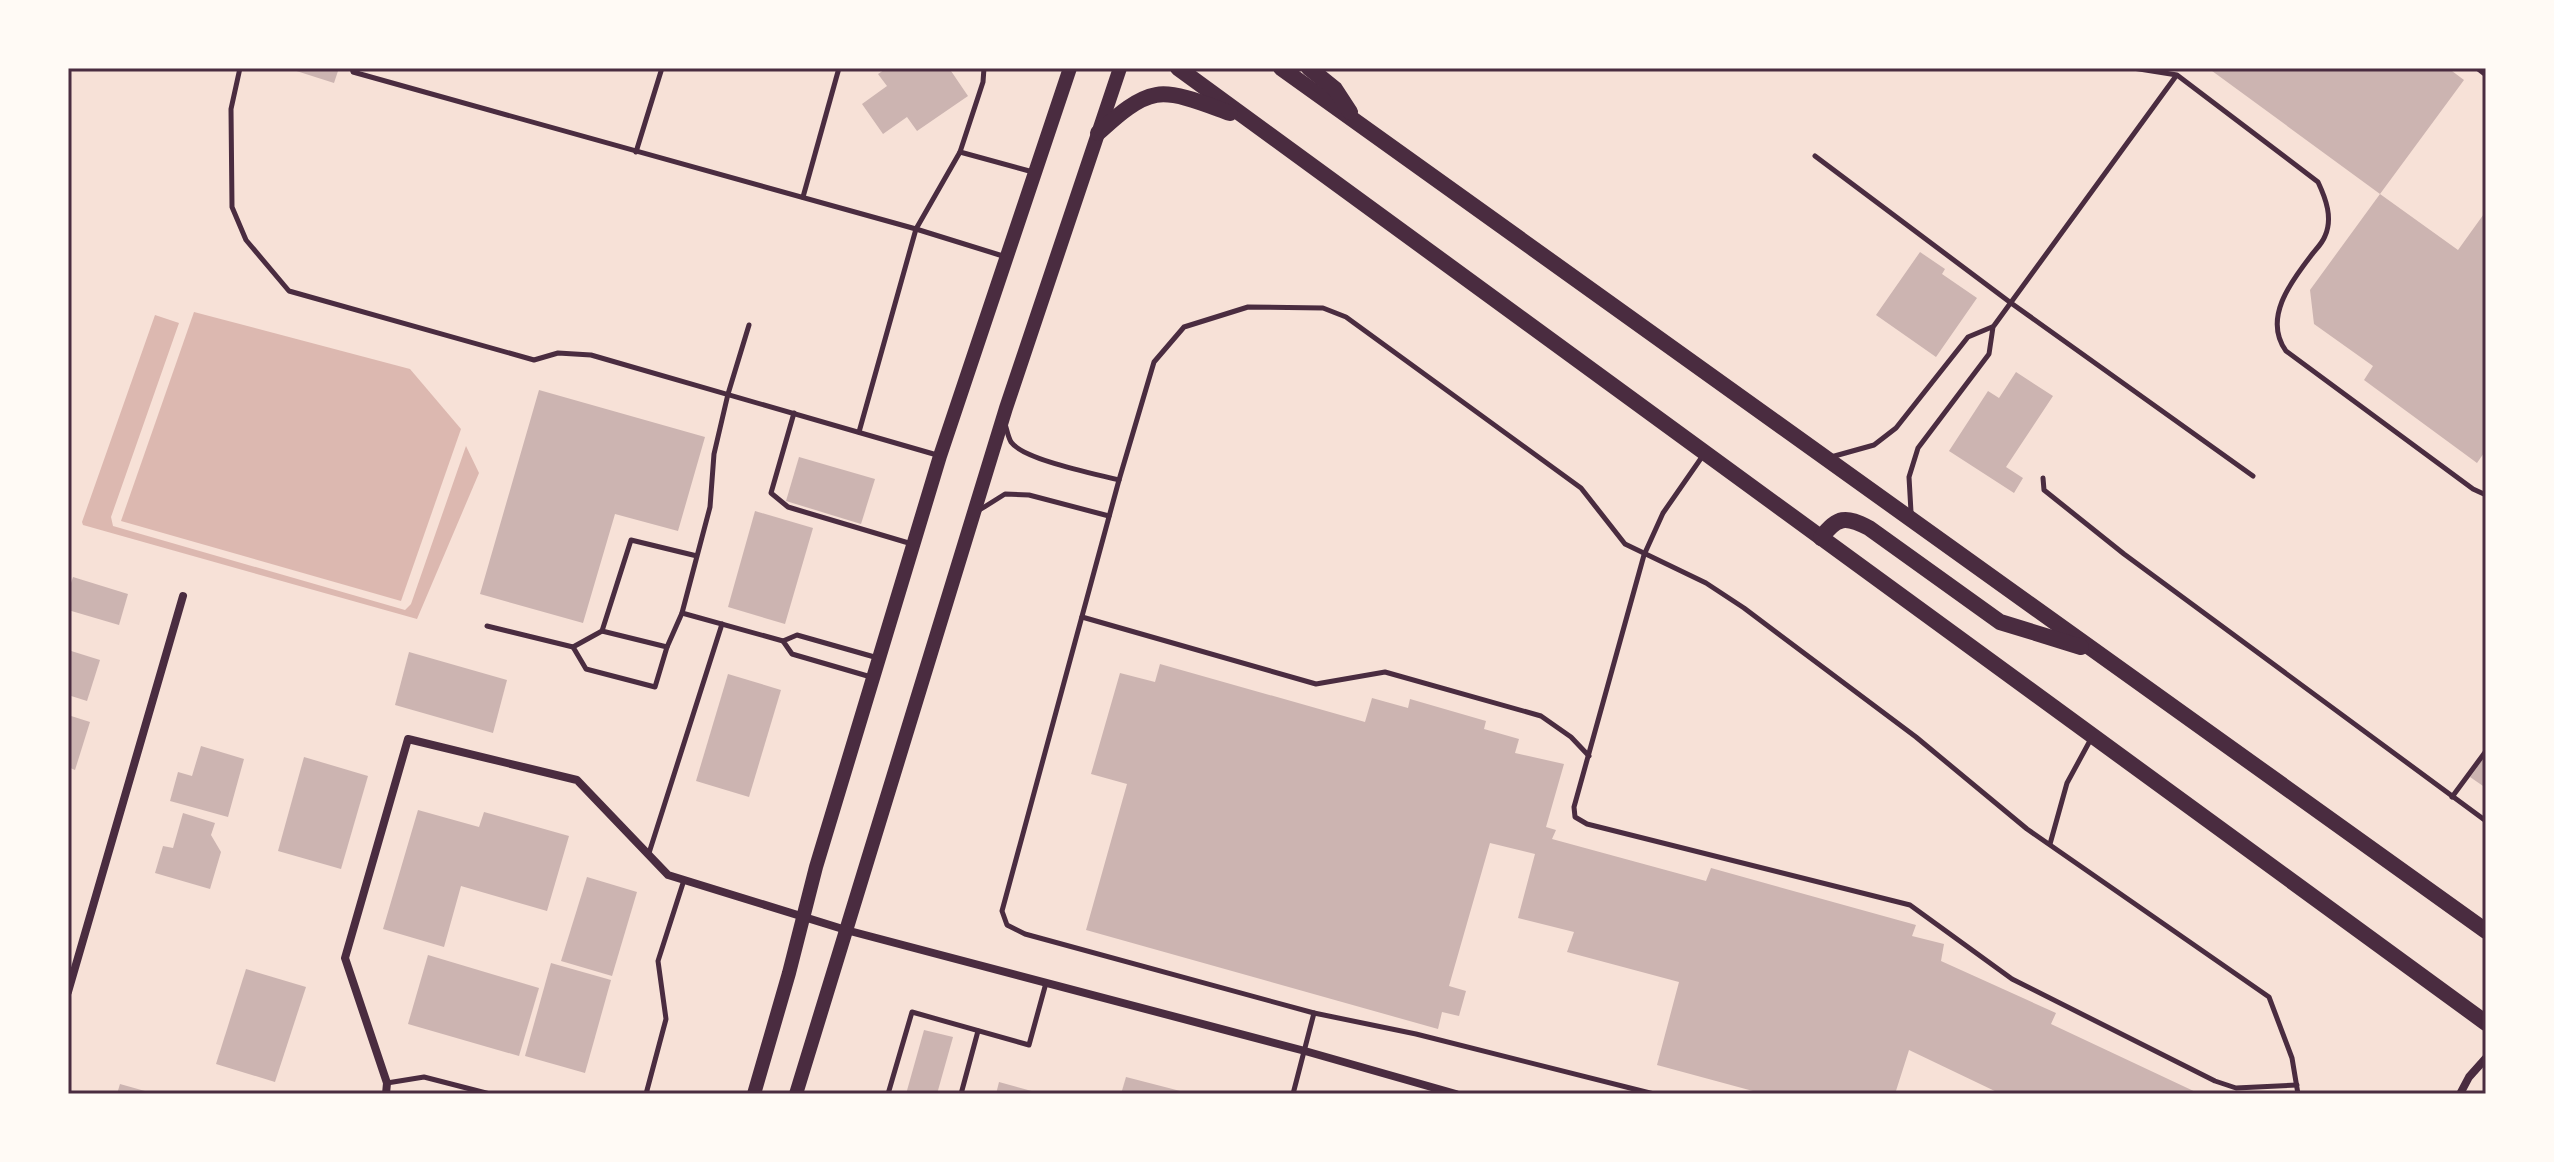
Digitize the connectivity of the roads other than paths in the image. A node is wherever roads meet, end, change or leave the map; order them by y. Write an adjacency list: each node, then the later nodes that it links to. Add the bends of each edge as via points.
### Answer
1 (240, 68): 28 (lane, via 231,109 232,207 246,240 289,291 534,360 558,353 591,355)
2 (352, 68): 18 (lane)
3 (662, 68): 18 (lane)
4 (839, 68): 22 (lane)
5 (984, 68): 19 (lane)
6 (1070, 68): 21 (main road)
7 (1120, 68): 17 (main road)
8 (1178, 68): 15 (main road)
9 (1281, 68): 16 (main road)
10 (1309, 68): 16 (main road, via 1335,89)
11 (2133, 68): 13 (lane)
12 (2477, 68): 14 (lane)
13 (2177, 75): 25 (lane); 38 (lane, via 2318,182 2327,202 2325,238 2295,277 2278,316 2277,338 2286,351)
14 (2486, 75)
15 (1247, 119): 17 (main road, via 1156,94 1123,111); 32 (main road)
16 (1358, 123): 34 (main road)
17 (1098, 133): 29 (main road)
18 (636, 152): 22 (lane)
19 (960, 152): 21 (lane); 23 (lane)
20 (1815, 156): 25 (lane)
21 (1035, 173): 24 (main road)
22 (803, 197): 23 (lane)
23 (916, 229): 24 (lane); 31 (lane)
24 (1006, 257): 33 (main road)
25 (2011, 303): 27 (lane); 35 (lane)
26 (749, 325): 28 (lane)
27 (1993, 327): 34 (lane, via 1968,337 1896,428 1874,445); 40 (lane, via 1989,354 1918,448 1909,477)
28 (728, 394): 30 (lane); 45 (lane)
29 (1006, 408): 37 (lane, via 1008,434 1022,452); 41 (main road)
30 (794, 413): 31 (lane); 43 (lane, via 771,493 788,507)
31 (859, 432): 33 (lane)
32 (1705, 453): 42 (main road); 44 (lane, via 1663,513)
33 (940, 456): 43 (main road)
34 (1826, 458): 40 (main road)
35 (2253, 476)
36 (2043, 478): 61 (lane, via 2044,490 2124,554)
37 (1119, 480): 39 (lane); 44 (lane, via 1154,362 1184,327 1248,307 1323,308 1346,317 1581,488 1617,537)
38 (2486, 495)
39 (1109, 516): 41 (lane, via 1005,494); 48 (lane)
40 (1911, 519): 55 (main road)
41 (970, 522): 67 (main road)
42 (1821, 538): 55 (main road, via 1831,524 1853,520 2000,622); 58 (main road)
43 (913, 544): 56 (main road)
44 (1644, 555): 60 (lane); 63 (lane, via 1706,583 1744,608)
45 (697, 556): 47 (lane); 51 (lane, via 631,540)
46 (183, 596): 70 (street)
47 (682, 613): 49 (lane); 54 (lane)
48 (1082, 617): 60 (lane, via 1316,684 1385,672 1541,716); 71 (lane, via 1002,911 1007,925)
49 (722, 624): 52 (lane); 64 (lane)
50 (487, 626): 53 (lane)
51 (602, 631): 53 (lane); 54 (lane)
52 (783, 641): 56 (lane, via 797,635); 57 (lane, via 792,654)
53 (573, 647): 54 (lane, via 586,669 655,687)
54 (667, 647)
55 (2098, 653): 68 (main road)
56 (879, 658): 57 (main road)
57 (873, 677): 66 (main road)
58 (2093, 737): 63 (lane, via 2067,783); 72 (main road)
59 (2486, 751): 61 (lane)
60 (1589, 756): 77 (lane, via 1574,807 1575,817 1587,824 1910,905 2012,979 2208,1077 2236,1088)
61 (2452, 797): 62 (lane)
62 (2486, 821)
63 (2050, 844): 77 (lane, via 2269,997)
64 (648, 854): 65 (street, via 668,875); 76 (street, via 577,780 408,739 345,958)
65 (684, 880): 66 (street); 80 (lane, via 658,961 666,1019)
66 (803, 918): 67 (street); 81 (main road)
67 (846, 930): 69 (street); 82 (main road)
68 (2486, 931)
69 (1046, 983): 73 (lane, via 1029,1045); 74 (street)
70 (68, 992)
71 (1314, 1013): 74 (lane); 87 (lane)
72 (2486, 1023)
73 (978, 1031): 83 (lane, via 912,1012); 84 (lane)
74 (1305, 1051): 85 (lane); 86 (street)
75 (2486, 1058): 89 (street)
76 (387, 1083): 78 (street); 79 (lane, via 424,1077)
77 (2297, 1085): 88 (lane)
78 (386, 1094)
79 (490, 1094)
80 (646, 1094)
81 (754, 1094)
82 (796, 1094)
83 (888, 1094)
84 (961, 1094)
85 (1293, 1094)
86 (1456, 1094)
87 (1654, 1094)
88 (2298, 1094)
89 (2460, 1094)

